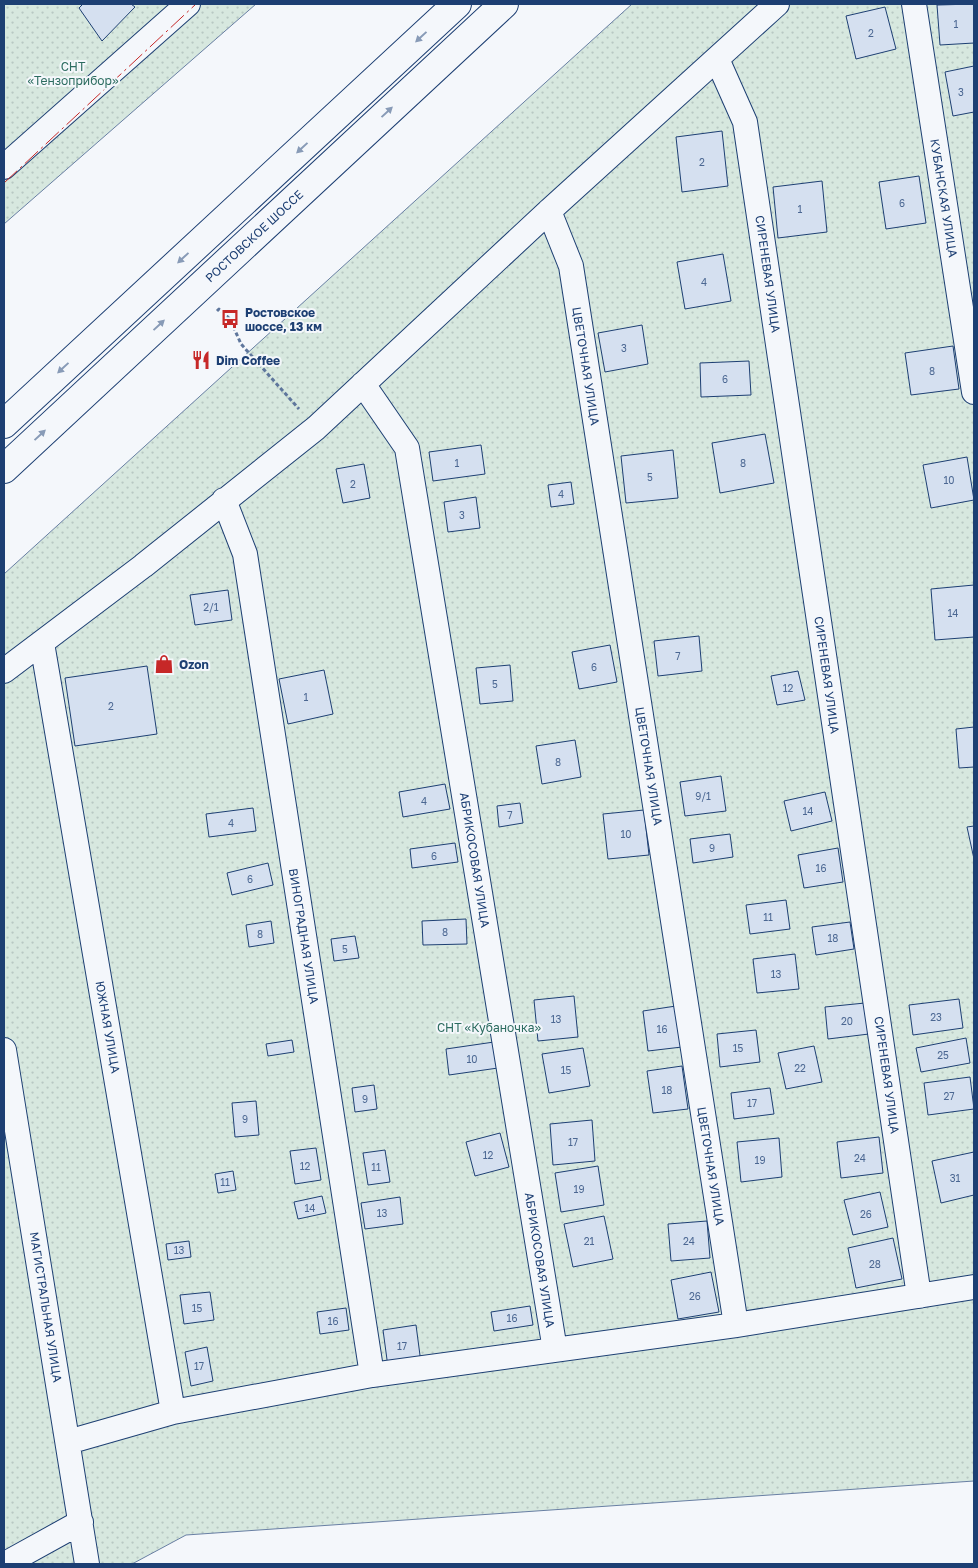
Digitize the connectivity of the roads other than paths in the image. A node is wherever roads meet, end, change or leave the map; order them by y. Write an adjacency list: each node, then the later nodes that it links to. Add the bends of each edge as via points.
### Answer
1 (188, 4): 7 (street)
2 (457, 4): 11 (highway, one-way to 11)
3 (504, 4): 12 (highway, РОСТОВСКОЕ ШОССЕ, one-way to 3)
4 (777, 4): 6 (street)
5 (914, 4): 10 (street, КУБАНСКАЯ УЛИЦА)
6 (717, 59): 8 (street); 18 (street, СИРЕНЕВАЯ УЛИЦА, via 746,122)
7 (4, 167)
8 (549, 211): 9 (street); 19 (street, ЦВЕТОЧНАЯ УЛИЦА, via 571,266)
9 (363, 384): 13 (street, via 316,428); 20 (street, АБРИКОСОВАЯ УЛИЦА, via 407,448)
10 (974, 392)
11 (4, 424)
12 (4, 468)
13 (224, 500): 14 (street); 21 (street, ВИНОГРАДНАЯ УЛИЦА, via 245,554)
14 (42, 643): 15 (street); 22 (street, ЮЖНАЯ УЛИЦА)
15 (4, 671)
16 (4, 1050): 23 (street, МАГИСТРАЛЬНАЯ УЛИЦА)
17 (974, 1287): 18 (street)
18 (919, 1296): 19 (street)
19 (736, 1324): 20 (street)
20 (555, 1350): 21 (street)
21 (372, 1375): 22 (street)
22 (173, 1412): 23 (street)
23 (68, 1442): 24 (street, МАГИСТРАЛЬНАЯ УЛИЦА)
24 (81, 1522): 25 (street); 26 (street, МАГИСТРАЛЬНАЯ УЛИЦА)
25 (6, 1564)
26 (87, 1564)

